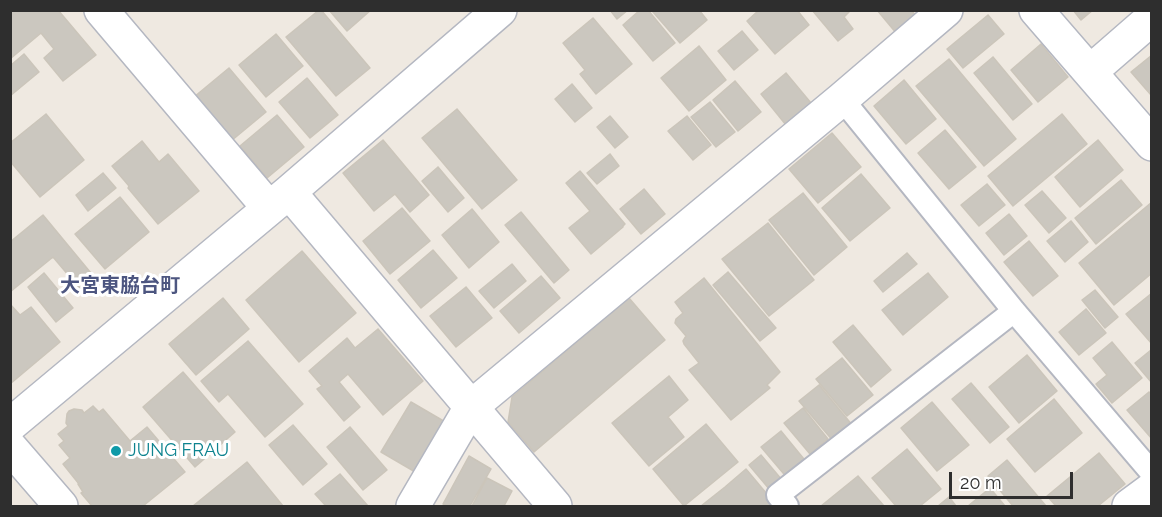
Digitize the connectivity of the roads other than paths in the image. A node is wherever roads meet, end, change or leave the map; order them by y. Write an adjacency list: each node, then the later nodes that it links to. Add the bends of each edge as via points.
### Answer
1 (101, 10): 9 (street)
2 (501, 10): 9 (street)
3 (946, 10): 7 (street)
4 (1036, 10): 6 (street)
5 (1152, 18): 6 (street)
6 (1090, 72): 8 (street)
7 (842, 99): 10 (lane); 11 (street)
8 (1152, 144)
9 (279, 200): 11 (street); 12 (street)
10 (1014, 311): 14 (lane); 19 (lane, via 778,495)
11 (471, 407): 16 (street); 18 (street)
12 (10, 425)
13 (10, 447): 17 (street)
14 (1152, 473)
15 (1152, 489): 20 (street)
16 (546, 503)
17 (61, 507)
18 (412, 507)
19 (787, 507)
20 (1129, 507)

